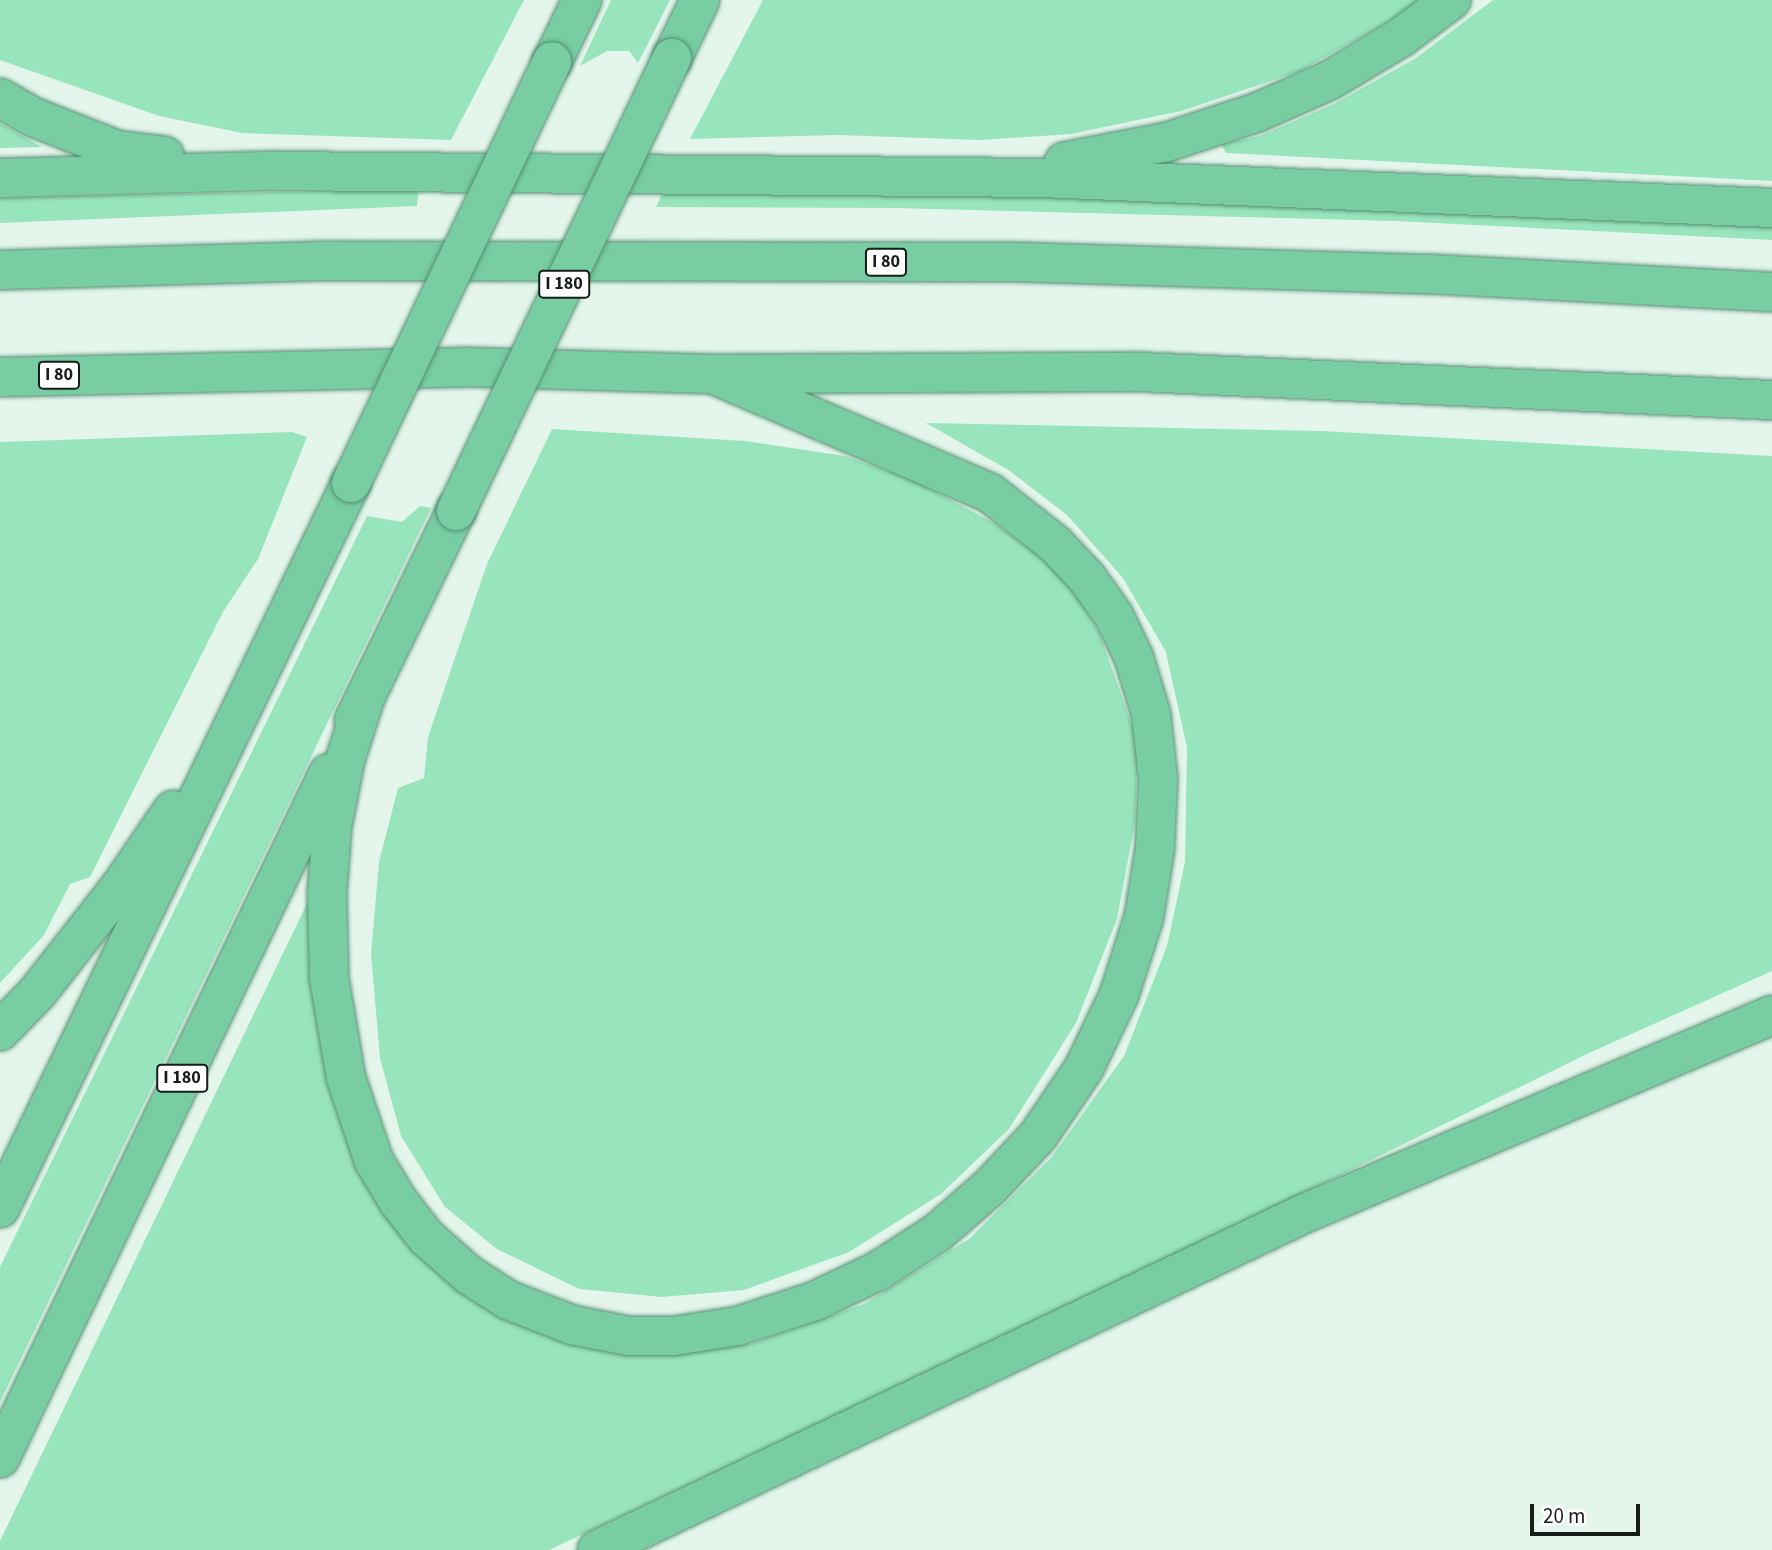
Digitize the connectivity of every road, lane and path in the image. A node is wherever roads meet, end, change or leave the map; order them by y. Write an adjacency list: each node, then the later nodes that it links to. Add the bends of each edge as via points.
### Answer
1 (582, 0): 16 (highway, bridge)
2 (700, 0): 17 (highway, I 180, bridge)
3 (1451, 0): 6 (highway, via 1401,38 1330,80 1258,112 1167,142 1087,160)
4 (0, 98): 5 (highway, via 33,117 117,150)
5 (275, 172): 6 (highway); 7 (highway)
6 (973, 177): 8 (highway, via 1410,190)
7 (0, 178)
8 (1772, 208)
9 (0, 270): 10 (highway, I 80, via 318,261 1016,262 1429,274)
10 (1772, 292)
11 (118, 373): 12 (highway, I 80, via 465,367); 13 (highway, I 80); 14 (highway)
12 (712, 374): 15 (highway, I 80, via 1140,372); 17 (highway, via 990,493 1055,544 1087,578 1134,658 1151,714 1158,778 1155,848 1144,917 1119,995 1084,1069 1038,1136 990,1187 937,1233 878,1271 815,1301 738,1326 674,1336 628,1336 572,1325 508,1300 469,1275 426,1237 398,1201 374,1161 345,1078 329,978 327,894 343,771)
13 (0, 377)
14 (0, 386)
15 (1772, 400)
16 (258, 675): 19 (highway, via 121,886 37,993); 20 (highway)
17 (365, 698): 21 (highway, I 180)
18 (1772, 1015): 22 (highway, via 1303,1214)
19 (0, 1031)
20 (0, 1209)
21 (0, 1458)
22 (597, 1550)

